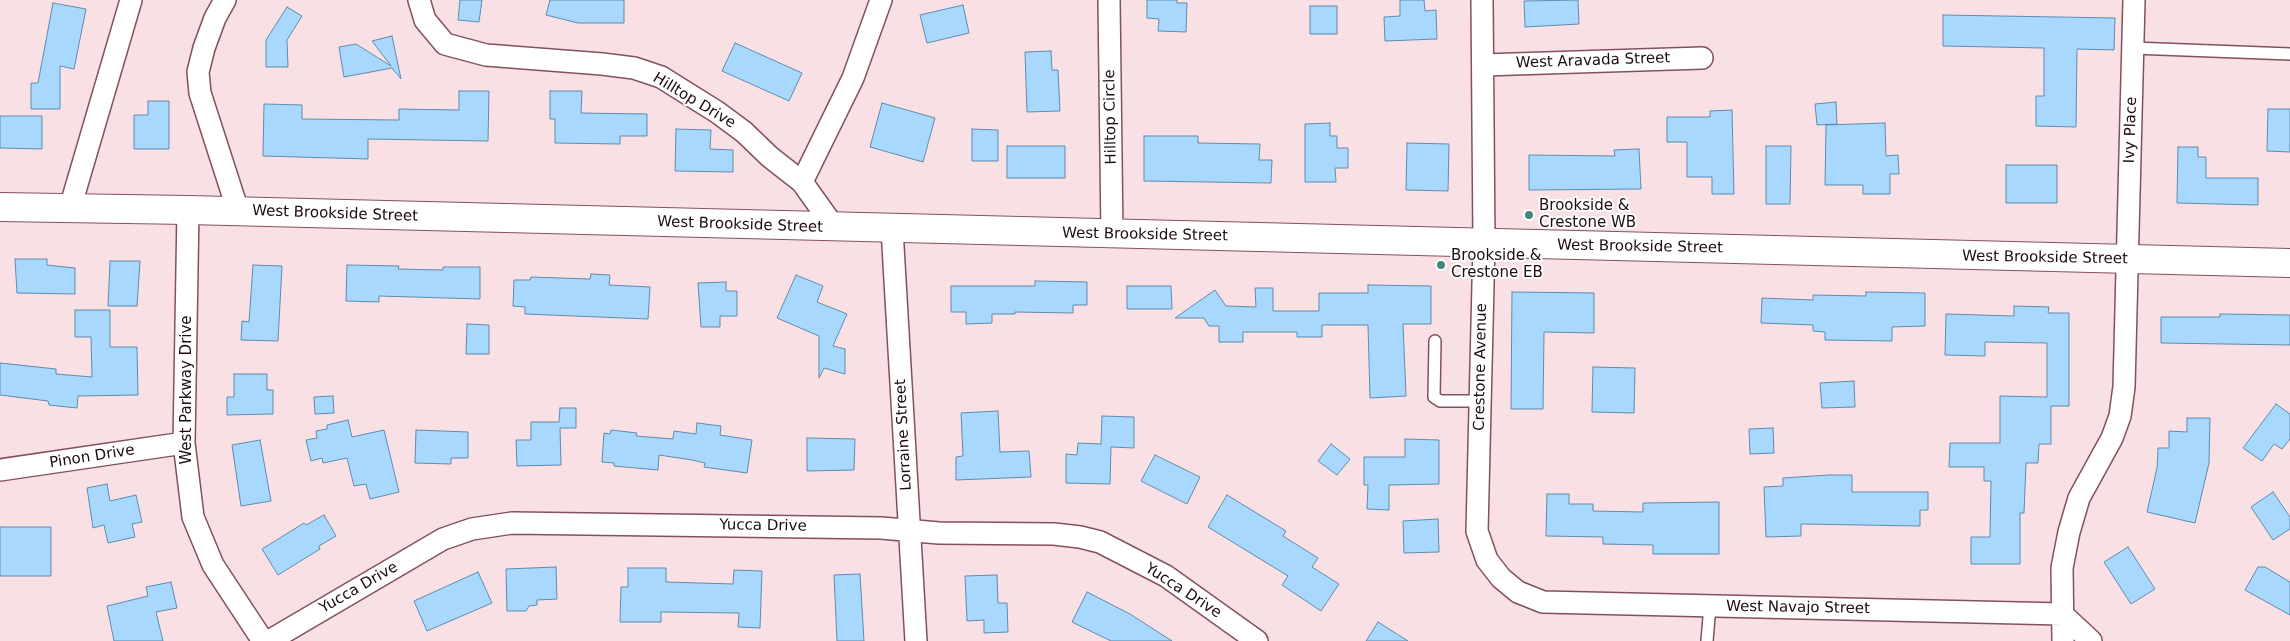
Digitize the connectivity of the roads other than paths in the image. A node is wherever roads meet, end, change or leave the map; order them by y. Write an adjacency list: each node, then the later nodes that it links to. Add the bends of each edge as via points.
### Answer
1 (131, 0): 14 (street)
2 (225, 0): 16 (street, via 215,18 198,72 200,93)
3 (419, 0): 12 (street, Hilltop Drive, via 426,20 445,44 486,55 634,68 661,77 731,122)
4 (881, 0): 12 (street, via 853,78)
5 (1109, 0): 19 (street, Hilltop Circle)
6 (1482, 0): 11 (street, Crestone Avenue)
7 (2134, 0): 8 (street, Ivy Place)
8 (2133, 48): 9 (lane); 21 (street, Ivy Place)
9 (2290, 54)
10 (1702, 58): 11 (street, West Aravada Street)
11 (1483, 65): 20 (street, Crestone Avenue)
12 (802, 182): 17 (street, Hilltop Drive)
13 (0, 207): 14 (street, West Brookside Street)
14 (70, 208): 15 (street, West Brookside Street)
15 (188, 210): 16 (street, West Brookside Street); 25 (street, West Parkway Drive)
16 (238, 211): 17 (street, West Brookside Street)
17 (834, 227): 18 (street, West Brookside Street)
18 (892, 228): 19 (street, West Brookside Street); 27 (street, Lorraine Street)
19 (1112, 234): 20 (street, West Brookside Street)
20 (1484, 243): 21 (street, West Brookside Street); 24 (street, Crestone Avenue)
21 (2128, 260): 22 (street, West Brookside Street); 30 (street, Ivy Place, via 2124,387 2120,416 2112,438 2079,498 2069,532 2062,568)
22 (2290, 263)
23 (1435, 341): 24 (lane, via 1434,397 1440,401)
24 (1481, 401): 28 (street, Crestone Avenue, via 1477,531 1487,560)
25 (184, 443): 26 (street, Pinon Drive); 31 (street, West Parkway Drive, via 193,517 213,565)
26 (0, 470)
27 (909, 530): 32 (street, Yucca Drive, via 512,523 472,529 443,539); 33 (street, Lorraine Street); 34 (street, Yucca Drive, via 1054,534 1100,542 1166,576)
28 (1501, 578): 29 (street, West Navajo Street, via 1518,592 1543,602)
29 (1710, 605): 30 (street, West Navajo Street); 35 (lane)
30 (2062, 614): 36 (street, Ivy Place); 37 (street)
31 (263, 641)
32 (269, 641)
33 (916, 641)
34 (1256, 641)
35 (1707, 641)
36 (2063, 641)
37 (2091, 641)

